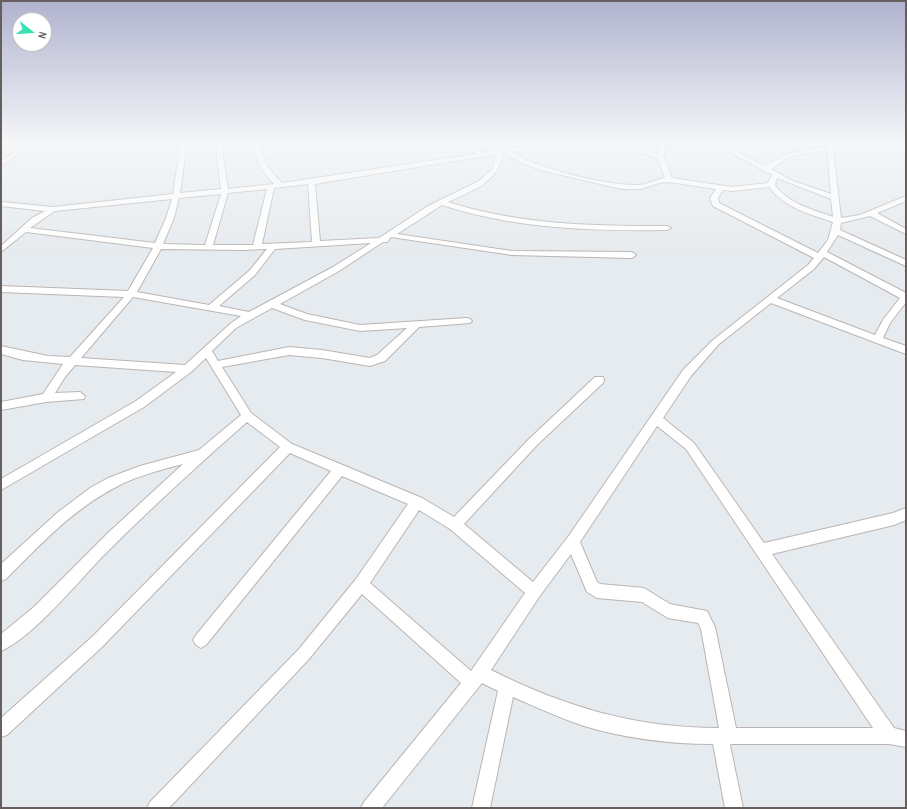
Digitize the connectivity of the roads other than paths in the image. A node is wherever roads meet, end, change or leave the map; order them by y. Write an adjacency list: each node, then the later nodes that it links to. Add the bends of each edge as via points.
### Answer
1 (179, 179): 17 (street)
2 (224, 179): 16 (street)
3 (273, 179): 13 (street)
4 (332, 179): 11 (street)
5 (487, 179): 20 (street)
6 (585, 179): 10 (street, via 622,187 641,187)
7 (772, 179): 12 (street)
8 (785, 179): 18 (street)
9 (832, 179): 18 (street)
10 (669, 180): 15 (street)
11 (311, 182): 13 (street); 29 (street)
12 (771, 185): 15 (street, via 741,189); 24 (street, via 792,205)
13 (281, 186): 14 (street)
14 (271, 187): 16 (street); 32 (street)
15 (720, 188): 36 (street, via 714,198 716,204)
16 (226, 192): 17 (street); 31 (street)
17 (176, 197): 22 (street); 30 (street)
18 (834, 198): 24 (street)
19 (906, 198): 23 (street)
20 (442, 203): 25 (street, via 495,218 560,226); 28 (street, via 415,217)
21 (1, 204): 22 (street)
22 (53, 209): 26 (street)
23 (872, 214): 24 (street); 27 (street)
24 (836, 226): 36 (street, via 832,240); 37 (street)
25 (667, 228)
26 (25, 230): 30 (street); 34 (street)
27 (906, 232)
28 (387, 237): 29 (street); 35 (street, via 512,253); 42 (street, via 330,273)
29 (316, 243): 33 (street)
30 (158, 246): 31 (street); 39 (street)
31 (208, 247): 32 (street)
32 (257, 247): 33 (street)
33 (272, 247): 43 (street, via 247,279)
34 (1, 250)
35 (632, 255)
36 (821, 255): 40 (street, via 811,267); 41 (street)
37 (906, 263)
38 (1, 289): 39 (street)
39 (131, 294): 43 (street); 51 (street)
40 (770, 299): 47 (street); 59 (street, via 700,357)
41 (905, 300): 47 (street, via 886,322)
42 (272, 304): 44 (street); 46 (street, via 304,317 348,327)
43 (212, 308): 44 (street)
44 (250, 315): 49 (street)
45 (467, 321): 46 (street)
46 (416, 325): 52 (street, via 381,358 370,362 284,351)
47 (878, 340): 50 (street)
48 (1, 350): 51 (street, via 36,359)
49 (206, 350): 52 (street); 53 (street)
50 (906, 350)
51 (74, 360): 53 (street); 56 (street, via 53,385)
52 (214, 365): 58 (street)
53 (187, 369): 63 (street, via 140,404)
54 (599, 380): 66 (street, via 533,442)
55 (80, 396): 56 (street)
56 (46, 398): 57 (street)
57 (1, 406)
58 (247, 416): 60 (street); 61 (street)
59 (656, 419): 67 (street); 68 (street, via 690,446)
60 (288, 447): 62 (street); 76 (street, via 97,642)
61 (202, 454): 69 (street, via 131,474 105,486 64,514); 73 (street, via 34,616)
62 (339, 470): 64 (street); 72 (street)
63 (1, 485)
64 (417, 502): 66 (street); 70 (street)
65 (906, 514): 68 (street)
66 (455, 525): 71 (street)
67 (573, 541): 71 (street); 78 (street, via 592,587 597,591 644,595 668,611 702,616 708,627)
68 (762, 550): 77 (street)
69 (1, 574)
70 (361, 584): 74 (street); 80 (street, via 284,677)
71 (534, 592): 74 (street)
72 (201, 640)
73 (1, 643)
74 (476, 678): 75 (street); 81 (street)
75 (507, 687): 78 (street, via 600,722 682,736); 82 (street)
76 (1, 729)
77 (889, 736): 78 (street); 79 (street)
78 (725, 737): 83 (street)
79 (906, 739)
80 (156, 808)
81 (370, 808)
82 (481, 808)
83 (734, 808)

